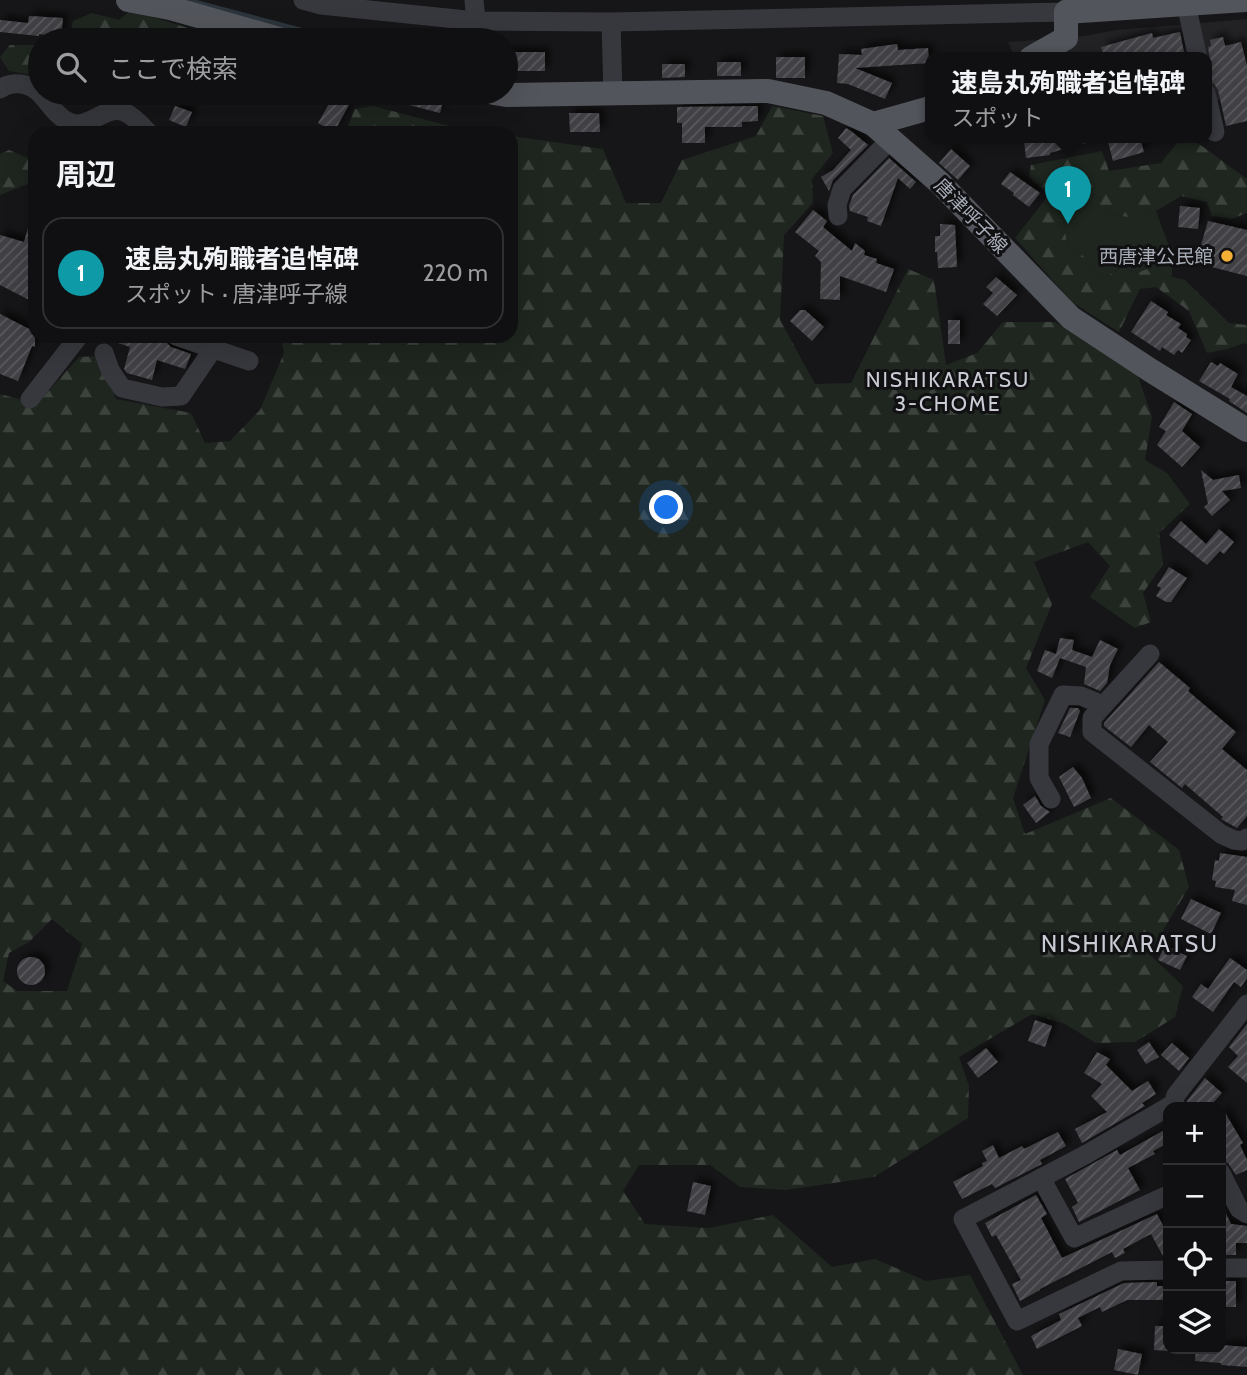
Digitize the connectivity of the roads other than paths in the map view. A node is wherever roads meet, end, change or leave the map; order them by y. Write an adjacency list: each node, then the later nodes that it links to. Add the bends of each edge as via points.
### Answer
1 (128, 0): 9 (main road)
2 (303, 0): 7 (street)
3 (474, 0): 7 (street)
4 (1245, 0): 5 (main road)
5 (1186, 4): 6 (main road); 11 (street)
6 (1069, 6): 8 (street); 10 (main road, via 1066,38)
7 (476, 21): 8 (street)
8 (611, 22): 15 (street)
9 (241, 28)
10 (1042, 52)
11 (1197, 52)
12 (28, 85): 13 (street, via 13,83)
13 (0, 89)
14 (518, 95): 15 (main road, 唐津呼子線)
15 (613, 95): 20 (main road, 唐津呼子線, via 768,91 826,103)
16 (50, 105): 19 (street, via 75,125 111,111 124,112)
17 (925, 110): 20 (main road)
18 (1212, 119): 21 (street)
19 (141, 126)
20 (882, 132): 22 (street, via 842,189); 29 (main road, 唐津呼子線, via 940,183 1070,318)
21 (1215, 132)
22 (838, 216)
23 (72, 343): 28 (street)
24 (196, 343): 25 (street)
25 (213, 349): 26 (street, via 181,397 122,388); 27 (street)
26 (104, 353)
27 (248, 361)
28 (30, 399)
29 (1247, 429)
30 (1150, 654): 31 (street)
31 (1103, 705): 32 (street, via 1063,695 1039,744 1039,778); 33 (street, via 1091,718 1091,732 1221,834 1234,840)
32 (1051, 799)
33 (1247, 838)
34 (1247, 1004): 35 (street)
35 (1173, 1102)
36 (1163, 1111): 37 (street)
37 (1041, 1178): 39 (street, via 1074,1238); 43 (street, via 963,1219 1017,1321 1121,1271)
38 (1226, 1183): 40 (street, via 1239,1209)
39 (1163, 1197)
40 (1247, 1214)
41 (1226, 1268): 42 (street)
42 (1247, 1268)
43 (1163, 1270)

